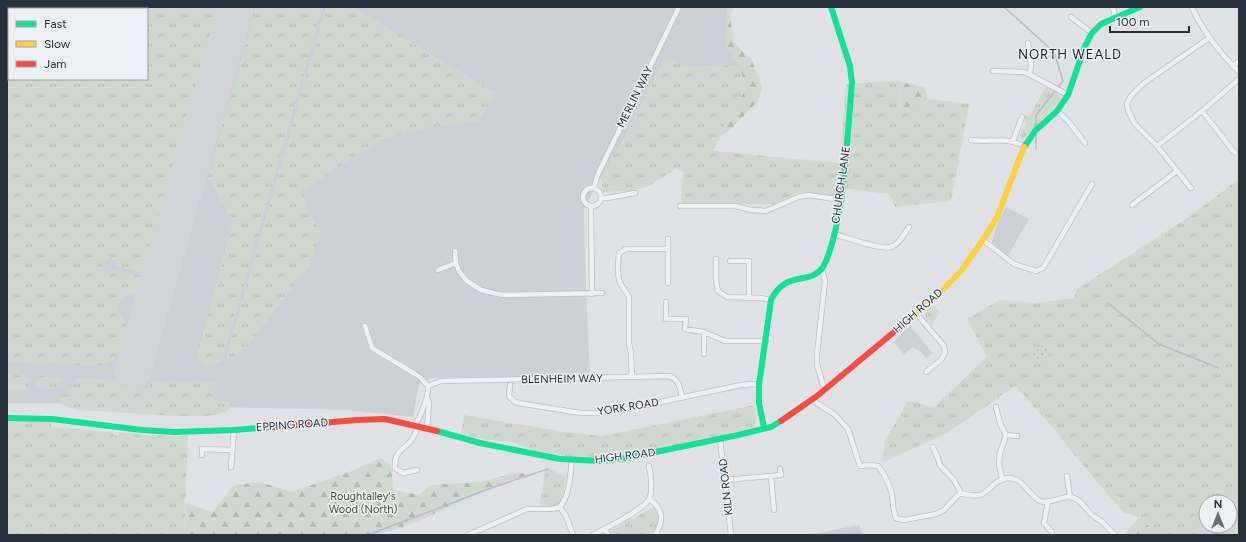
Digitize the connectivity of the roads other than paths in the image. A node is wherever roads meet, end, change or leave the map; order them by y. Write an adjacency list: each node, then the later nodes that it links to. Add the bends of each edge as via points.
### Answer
1 (679, 7): 29 (street, MERLIN WAY, via 598,174)
2 (831, 7): 33 (main road, CHURCH LANE, via 850,66 852,83)
3 (1113, 7): 7 (street)
4 (1140, 7): 7 (main road, HIGH ROAD)
5 (1192, 7): 9 (street)
6 (1071, 17): 8 (street)
7 (1116, 17): 8 (main road, HIGH ROAD, via 1101,24)
8 (1092, 33): 17 (main road, HIGH ROAD)
9 (1209, 38): 12 (street); 25 (street, via 1144,83 1127,103 1134,123)
10 (1028, 44): 15 (street)
11 (1239, 61): 12 (street)
12 (1233, 66): 14 (street)
13 (993, 72): 15 (street)
14 (1239, 72)
15 (1030, 74): 17 (street)
16 (1239, 79): 19 (street)
17 (1068, 95): 18 (main road, HIGH ROAD)
18 (1057, 111): 23 (street); 24 (main road, HIGH ROAD)
19 (1202, 111): 25 (street); 26 (street)
20 (1022, 117): 22 (street)
21 (971, 140): 22 (street)
22 (1014, 141): 24 (street)
23 (1085, 144)
24 (1024, 146): 40 (main road, HIGH ROAD, via 1003,203)
25 (1156, 146): 27 (street)
26 (1235, 153)
27 (1177, 171): 30 (street); 34 (street)
28 (1092, 184): 40 (street, via 1043,268 1036,271 1014,264)
29 (594, 188): 32 (street, via 599,191); 35 (street, via 582,194 582,200)
30 (1191, 188)
31 (635, 193): 32 (street)
32 (601, 198): 35 (street, via 596,205)
33 (842, 200): 36 (street, via 808,195 766,210 736,206); 38 (main road, CHURCH LANE)
34 (1132, 205)
35 (591, 206): 49 (street)
36 (680, 206)
37 (909, 227): 38 (street, via 898,242 890,247 879,247)
38 (834, 234): 46 (main road, CHURCH LANE, via 827,261)
39 (668, 239): 41 (street)
40 (983, 240): 54 (main road, HIGH ROAD, via 952,280)
41 (668, 249): 48 (street); 60 (street, via 626,249 618,253 620,283 629,297)
42 (455, 251): 45 (street)
43 (716, 259): 51 (street, via 718,291 727,297)
44 (730, 262): 51 (street, via 749,261)
45 (456, 264): 47 (street); 49 (street, via 467,282 488,292 502,295)
46 (822, 269): 52 (main road, via 812,276 790,280 781,285); 63 (street, via 826,281 817,365)
47 (438, 270)
48 (668, 283)
49 (592, 294): 50 (street)
50 (602, 294)
51 (749, 297): 52 (street)
52 (771, 300): 57 (main road)
53 (666, 302): 56 (street, via 666,319 686,319 685,329)
54 (916, 313): 59 (street, via 944,346 945,353 941,360); 67 (main road, HIGH ROAD)
55 (366, 326): 64 (street, via 372,348 421,378)
56 (704, 332): 57 (street, via 725,341); 58 (street)
57 (766, 341): 62 (main road)
58 (704, 354)
59 (926, 372)
60 (632, 377): 64 (street, BLENHEIM WAY, via 441,381); 65 (street, BLENHEIM WAY, via 670,376 678,383)
61 (510, 385): 65 (street, YORK ROAD, via 510,396 515,402 581,413 615,411)
62 (759, 385): 65 (street, YORK ROAD, via 741,385); 71 (main road, via 759,403)
63 (823, 385)
64 (428, 386): 66 (street)
65 (682, 397)
66 (428, 398): 70 (street); 72 (street, via 430,402)
67 (812, 400): 71 (main road, HIGH ROAD, via 780,422); 89 (street, via 834,414 848,430 860,466 878,466 884,474 892,494 896,518 904,520 936,514 944,510)
68 (996, 407): 74 (street)
69 (7, 418): 73 (main road, EPPING ROAD, via 52,419 174,432)
70 (416, 426): 72 (main road, EPPING ROAD); 73 (main road, EPPING ROAD, via 376,419); 84 (street, via 412,440 400,451 395,460 395,468 403,473)
71 (764, 428): 76 (main road, HIGH ROAD)
72 (427, 429): 80 (main road, EPPING ROAD, via 490,445)
73 (234, 430): 78 (street)
74 (1006, 435): 75 (street); 87 (street, via 999,464)
75 (1017, 436)
76 (720, 439): 80 (main road, HIGH ROAD, via 627,458 601,461); 88 (street, KILN ROAD)
77 (933, 448): 89 (street, via 940,465 954,480)
78 (232, 450): 79 (street, via 202,449); 82 (street)
79 (202, 455)
80 (572, 460): 93 (street, via 567,494)
81 (650, 466): 91 (street)
82 (231, 467)
83 (780, 469): 85 (street, via 781,475)
84 (417, 470)
85 (771, 476): 88 (street); 94 (street)
86 (1067, 476): 90 (street)
87 (1002, 479): 89 (street, via 979,495); 92 (street, via 1011,478 1019,481 1033,497 1041,502)
88 (725, 480): 103 (street, KILN ROAD)
89 (961, 493)
90 (1070, 497): 92 (street); 97 (street, via 1078,500)
91 (650, 499): 95 (street, via 644,506); 102 (street, via 658,506 662,519)
92 (1048, 502): 96 (street, via 1044,523)
93 (560, 507): 98 (street, via 527,509); 99 (street)
94 (774, 510)
95 (605, 528): 100 (street); 101 (street)
96 (1052, 532)
97 (1114, 534)
98 (468, 535)
99 (573, 535)
100 (593, 535)
101 (608, 535)
102 (655, 535)
103 (731, 535)

